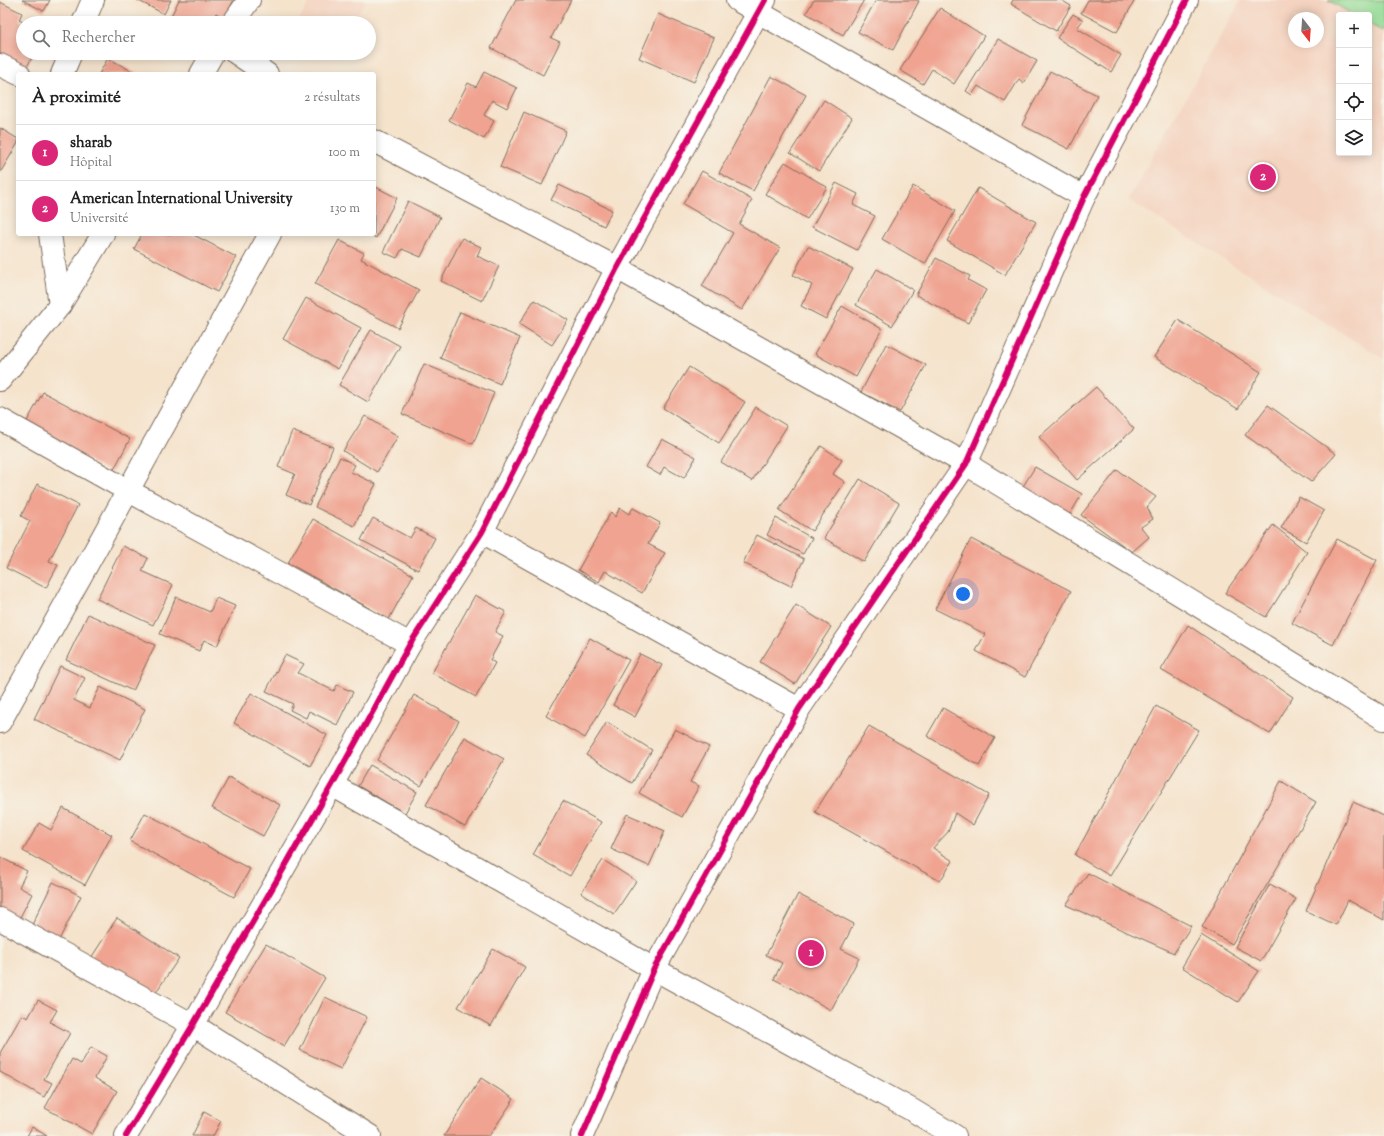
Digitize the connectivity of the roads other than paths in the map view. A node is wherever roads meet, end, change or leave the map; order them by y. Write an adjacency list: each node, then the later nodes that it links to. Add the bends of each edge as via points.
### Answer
1 (93, 0): 6 (street)
2 (249, 0): 7 (street)
3 (737, 0): 5 (street)
4 (1188, 0): 17 (street)
5 (762, 6): 17 (street); 21 (street)
6 (86, 16)
7 (238, 16)
8 (68, 60): 12 (street)
9 (210, 60): 13 (street)
10 (246, 60): 14 (street)
11 (0, 65): 15 (street)
12 (63, 72)
13 (202, 72)
14 (264, 72)
15 (16, 73)
16 (376, 142): 21 (street)
17 (1084, 197): 25 (street)
18 (50, 236): 22 (street)
19 (102, 236): 22 (street)
20 (269, 236): 26 (street)
21 (617, 268): 25 (street); 27 (street)
22 (60, 306): 23 (street)
23 (0, 380)
24 (0, 419): 26 (street)
25 (966, 464): 29 (street); 30 (street)
26 (127, 490): 28 (street); 31 (street)
27 (482, 532): 28 (street); 29 (street)
28 (410, 644): 32 (street)
29 (799, 709): 34 (street)
30 (1384, 719)
31 (0, 722)
32 (332, 785): 34 (street); 35 (street)
33 (0, 919): 35 (street)
34 (654, 969): 38 (street); 39 (street)
35 (193, 1025): 36 (street); 37 (street)
36 (126, 1136)
37 (370, 1136)
38 (582, 1136)
39 (955, 1136)

